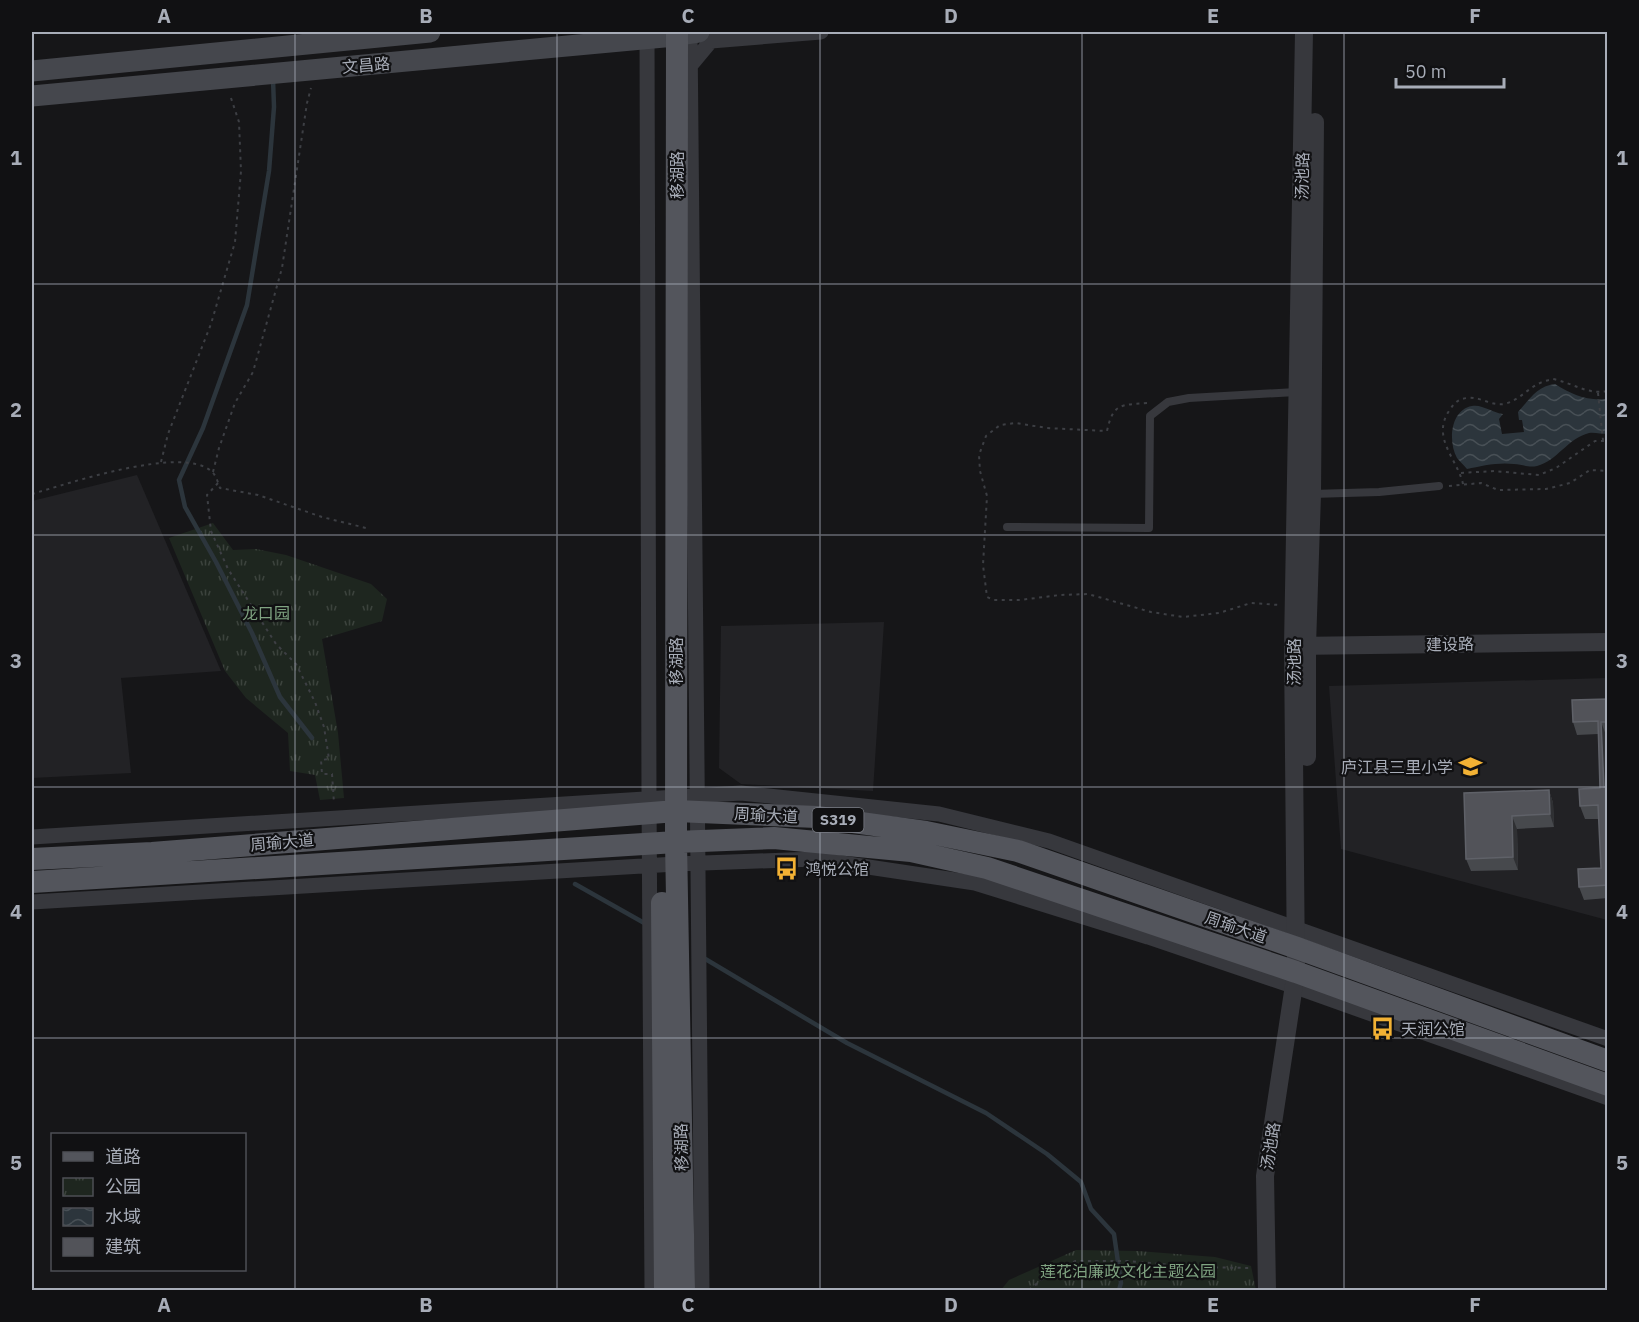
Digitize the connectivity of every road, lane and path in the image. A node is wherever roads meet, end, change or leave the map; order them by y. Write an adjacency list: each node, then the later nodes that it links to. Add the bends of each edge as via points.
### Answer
1 (430, 32): 8 (main road, 文昌路)
2 (821, 32): 6 (street, via 711,41)
3 (1304, 32): 12 (street, 汤池路)
4 (1316, 32): 24 (street, 汤池路)
5 (673, 33): 6 (street, 移湖路); 7 (main road, 文昌路); 29 (main road, 移湖路); 29 (street, 移湖路)
6 (691, 65): 29 (street, 移湖路)
7 (309, 70): 9 (main road, 文昌路); 18 (path, via 282,268 253,372 235,403)
8 (32, 71)
9 (228, 77): 10 (main road, 文昌路); 16 (path, via 239,122 241,171 235,242 211,324)
10 (32, 96)
11 (1608, 391): 13 (path)
12 (1298, 392): 25 (lane, via 1189,398 1168,402 1150,416 1149,528); 28 (street, 汤池路)
13 (1598, 393): 14 (path); 19 (path, via 1553,379 1501,404 1470,397 1457,400 1444,424 1444,440 1450,459)
14 (1603, 441): 15 (path); 19 (path, via 1594,441 1539,475)
15 (1608, 441)
16 (161, 462): 18 (path, via 200,465); 23 (path)
17 (1608, 471): 21 (path, via 1590,470 1570,483 1546,489 1498,490 1481,483)
18 (213, 472): 20 (path)
19 (1461, 473): 21 (path)
20 (218, 483): 26 (path, via 220,488 258,495 322,518); 30 (path, via 207,495 211,531 228,569 276,644 296,664 315,702 329,759 321,760 322,774 332,774)
21 (1463, 484): 22 (path)
22 (1439, 486): 24 (lane)
23 (32, 494)
24 (1312, 494): 28 (street, 汤池路)
25 (1006, 527)
26 (366, 528)
27 (1608, 642): 28 (street, 建设路)
28 (1300, 646): 37 (street, 汤池路)
29 (671, 804): 30 (street); 32 (main road, 移湖路); 33 (main road, 周瑜大道 / S319, via 152,853); 37 (main road, 周瑜大道 / S319, via 817,817 926,832 1018,851)
30 (335, 818): 31 (street)
31 (32, 837)
32 (671, 853): 34 (main road, 周瑜大道 / S319); 35 (street); 36 (main road, 移湖路); 36 (street, 移湖路); 38 (main road, 周瑜大道 / S319, via 774,838 911,851 987,868)
33 (32, 859)
34 (32, 882)
35 (32, 902)
36 (672, 940): 44 (street, 移湖路); 45 (main road, 移湖路); 46 (main road, 移湖路); 47 (street, 移湖路)
37 (1301, 940): 38 (street, 汤池路); 39 (street); 40 (main road, 周瑜大道 / S319)
38 (1301, 981): 41 (main road, 周瑜大道 / S319); 42 (street); 43 (street, 汤池路, via 1265,1176); 50 (street, 汤池路, via 1276,1175)
39 (1608, 1040)
40 (1608, 1061)
41 (1608, 1084)
42 (1608, 1098)
43 (1266, 1269): 48 (path, via 1075,1261); 49 (street, 汤池路)
44 (652, 1290)
45 (665, 1290)
46 (684, 1290)
47 (702, 1290)
48 (1029, 1290)
49 (1267, 1290)
50 (1277, 1290)

